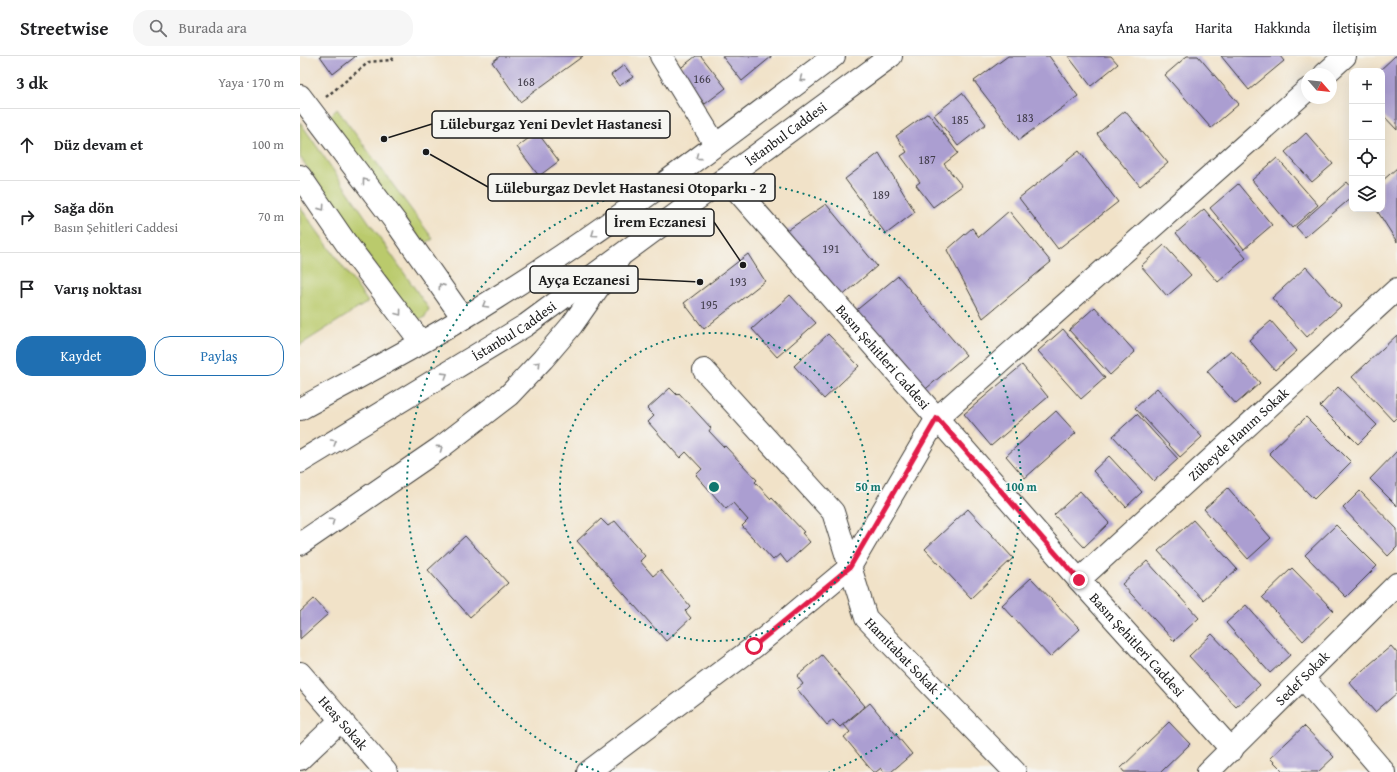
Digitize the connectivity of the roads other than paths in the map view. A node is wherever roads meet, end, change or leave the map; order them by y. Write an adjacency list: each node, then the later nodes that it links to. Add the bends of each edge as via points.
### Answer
1 (660, 56): 8 (main road)
2 (834, 56): 8 (main road, one-way to 8)
3 (891, 56): 10 (main road, İstanbul Caddesi)
4 (1345, 56): 5 (main road)
5 (1332, 68)
6 (1301, 95): 17 (main road)
7 (305, 103): 13 (main road, one-way to 7, via 397,224)
8 (716, 144): 13 (main road, one-way to 13, via 594,234)
9 (300, 176): 14 (main road, one-way to 14, via 346,243)
10 (726, 178): 11 (main road, İstanbul Caddesi); 17 (main road, Basın Şehitleri Caddesi)
11 (622, 254): 18 (main road, İstanbul Caddesi, one-way to 11, via 526,325); 19 (main road, one-way to 11, via 440,448 508,395 572,325)
12 (1397, 289): 21 (main road, Zübeyde Hanım Sokak)
13 (463, 318): 14 (main road)
14 (421, 342): 16 (main road)
15 (704, 370): 20 (main road, Hamitabat Sokak, via 833,512)
16 (300, 409)
17 (937, 418): 20 (main road); 21 (main road, Basın Şehitleri Caddesi)
18 (300, 462)
19 (300, 544)
20 (850, 567): 29 (main road, via 754,646); 30 (main road, Hamitabat Sokak, via 866,618)
21 (1079, 580): 26 (main road, Basın Şehitleri Caddesi)
22 (1397, 584): 24 (main road, Sedef Sokak)
23 (300, 673): 25 (main road, Heaş Sokak)
24 (1303, 678): 26 (main road, Sedef Sokak); 32 (main road)
25 (341, 720): 27 (main road); 28 (main road, Heaş Sokak)
26 (1232, 750): 31 (main road, Sedef Sokak)
27 (300, 759)
28 (386, 772)
29 (588, 772)
30 (1015, 772)
31 (1208, 772)
32 (1384, 772)

